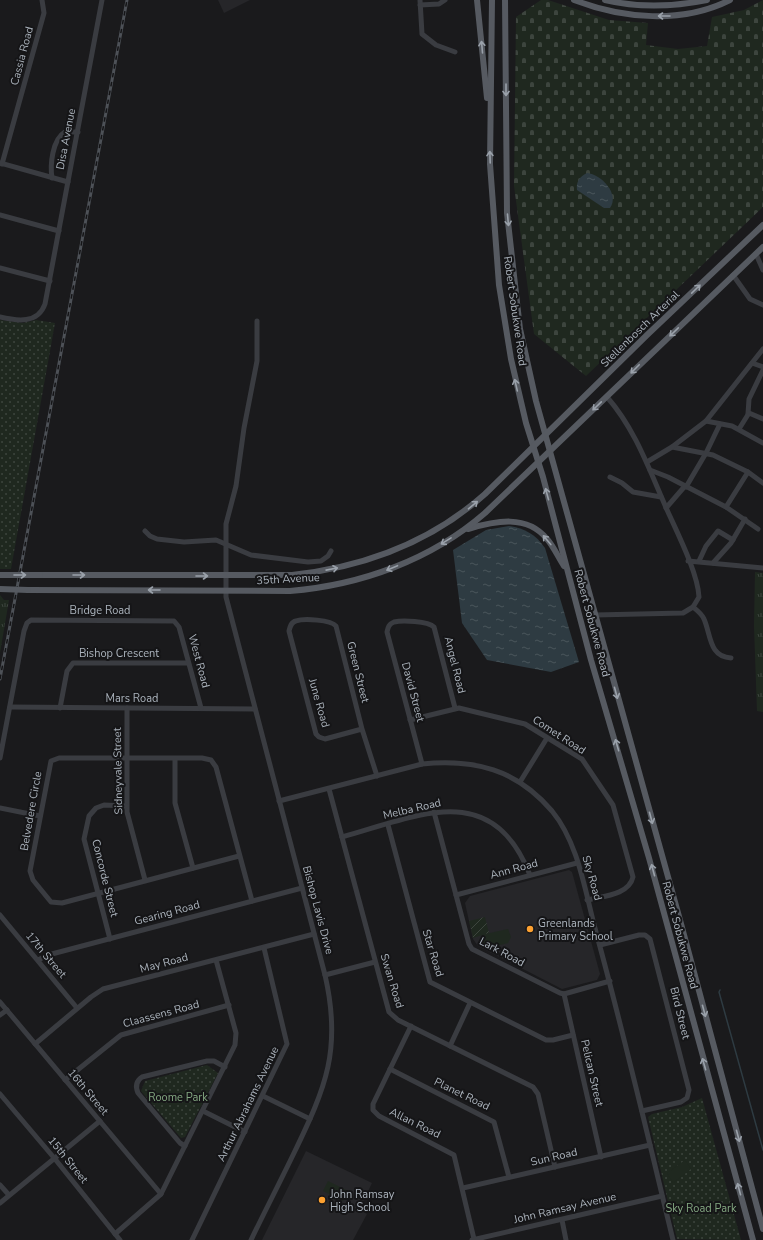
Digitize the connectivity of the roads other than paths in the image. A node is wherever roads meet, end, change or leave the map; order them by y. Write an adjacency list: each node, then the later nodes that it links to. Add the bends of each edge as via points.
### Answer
1 (42, 0): 15 (street, Cassia Road, via 44,13)
2 (102, 0): 14 (street, Disa Avenue)
3 (445, 0): 11 (street, via 439,4)
4 (478, 0): 13 (main road, one-way to 4)
5 (492, 0): 13 (main road, Robert Sobukwe Road)
6 (505, 0): 40 (main road, Robert Sobukwe Road, one-way to 40, via 506,195 509,239 520,329)
7 (574, 0): 10 (main road, one-way to 7, via 703,11 671,16 614,12)
8 (605, 0): 9 (main road, via 636,6 660,6)
9 (707, 0)
10 (730, 0)
11 (420, 3): 12 (street, via 422,34 436,45)
12 (455, 52)
13 (489, 127): 43 (main road, Robert Sobukwe Road, one-way to 13, via 520,402 505,327 495,241)
14 (78, 132): 16 (street, via 65,132 58,139 50,167); 17 (street, Disa Avenue)
15 (1, 164): 16 (street)
16 (52, 178): 17 (street)
17 (68, 182): 20 (street, Disa Avenue)
18 (0, 215): 20 (street)
19 (763, 225): 40 (main road, Stellenbosch Arterial, one-way to 19)
20 (59, 231): 26 (street, Disa Avenue)
21 (763, 247): 22 (main road)
22 (756, 254): 24 (street); 25 (main road)
23 (0, 268): 26 (street)
24 (763, 270)
25 (734, 275): 27 (street, via 750,300); 34 (main road, one-way to 34)
26 (50, 281): 28 (street, Disa Avenue, via 44,307 36,317 25,321)
27 (763, 305)
28 (0, 317)
29 (257, 321): 61 (street, Bishop Lavis Drive, via 257,361 236,486 227,517)
30 (763, 349): 31 (street)
31 (752, 363): 32 (street); 37 (street)
32 (763, 367)
33 (763, 370): 35 (street, via 749,399)
34 (607, 397): 44 (main road, one-way to 44); 47 (street, via 626,423)
35 (748, 414): 36 (street); 39 (street)
36 (763, 419)
37 (706, 421): 38 (street); 42 (street)
38 (720, 424): 39 (street); 45 (street)
39 (739, 429): 41 (street)
40 (546, 435): 43 (main road, Stellenbosch Arterial); 44 (main road, Robert Sobukwe Road)
41 (763, 443)
42 (672, 447): 45 (street, via 683,451); 47 (street)
43 (533, 448): 46 (main road, Robert Sobukwe Road); 69 (main road, 35th Avenue, one-way to 43, via 312,573 362,563 403,547 467,510)
44 (550, 450): 46 (main road); 73 (main road, Robert Sobukwe Road)
45 (706, 453): 49 (street); 52 (street)
46 (538, 462): 58 (main road, 35th Avenue); 67 (main road, Robert Sobukwe Road, one-way to 46)
47 (647, 462): 48 (street)
48 (650, 470): 52 (street); 53 (street)
49 (748, 472): 51 (street); 54 (street)
50 (610, 477): 53 (street, via 633,492)
51 (763, 483)
52 (685, 486): 54 (street); 55 (street)
53 (661, 497): 55 (street)
54 (726, 507): 56 (street)
55 (666, 508): 63 (street)
56 (745, 519): 57 (street); 60 (street)
57 (758, 529)
58 (464, 530): 67 (main road, one-way to 58, via 546,538 529,526 513,521 498,521); 71 (main road, 35th Avenue, one-way to 71, via 428,552 362,579 290,591)
59 (145, 531): 61 (street, via 157,539 184,542 212,540)
60 (734, 540): 64 (street, via 718,531 706,546); 65 (street)
61 (226, 543): 62 (street, via 252,555 308,562 321,561); 69 (street, Bishop Lavis Drive)
62 (331, 551)
63 (688, 561): 64 (street); 72 (street, via 699,590 699,597)
64 (699, 561): 65 (street)
65 (713, 563): 66 (street)
66 (763, 568)
67 (568, 573): 164 (main road, Robert Sobukwe Road, one-way to 67)
68 (0, 575): 69 (main road, 35th Avenue, one-way to 69, bridge)
69 (226, 576): 71 (street, Bishop Lavis Drive)
70 (0, 590): 71 (main road, 35th Avenue, one-way to 70, bridge)
71 (226, 590): 84 (street, Bishop Lavis Drive)
72 (693, 607): 73 (street, via 675,614); 77 (street, via 704,620 718,653 724,658)
73 (595, 615): 156 (main road, Robert Sobukwe Road, one-way to 156)
74 (174, 622): 78 (street, West Road, via 179,626); 79 (street, Bridge Road, via 34,619 27,623 23,634)
75 (388, 626): 83 (street, Angel Road, via 393,622 425,622 434,627); 85 (street, David Street, via 387,632)
76 (289, 631): 86 (street, June Road, via 316,734 325,739); 86 (street, Green Street, via 290,625 296,621 328,621 336,626)
77 (731, 658)
78 (188, 663): 80 (street, Bishop Crescent, via 73,663 67,670); 82 (street, West Road)
79 (10, 707): 80 (street, Mars Road); 88 (street)
80 (60, 708): 81 (street, Mars Road)
81 (127, 708): 82 (street, Mars Road); 89 (street, Sidneyvale Street)
82 (201, 708): 84 (street, Mars Road)
83 (455, 708): 85 (street, Comet Road); 87 (street, Comet Road, via 520,722)
84 (255, 709): 95 (street, Bishop Lavis Drive)
85 (410, 720): 91 (street, David Street)
86 (362, 729): 92 (street, Green Street)
87 (548, 738): 93 (street); 110 (street, Comet Road, via 582,759 613,805 633,877 631,885 626,890)
88 (0, 758)
89 (128, 758): 90 (street, Belvedere Circle); 96 (street, Sidneyvale Street); 99 (street, Belvedere Circle, via 53,760 49,767)
90 (175, 759): 102 (street, Belvedere Circle, via 205,758 214,762); 104 (street, via 175,803)
91 (422, 764): 92 (street, Sky Road); 93 (street, Sky Road, via 477,764 499,771)
92 (377, 776): 94 (street, Sky Road)
93 (520, 782): 103 (street, Sky Road, via 541,799 560,821)
94 (329, 789): 95 (street, Sky Road); 101 (street, Swan Road)
95 (279, 801): 107 (street, Bishop Lavis Drive)
96 (126, 806): 106 (street, Sidneyvale Street); 108 (street, Concorde Street, via 101,805 91,811 89,816 84,842)
97 (0, 808): 99 (street)
98 (434, 812): 100 (street, Melba Road); 105 (street, Melba Road, via 465,812 491,822 506,833 516,846); 109 (street, Lark Road)
99 (40, 816): 108 (street, Belvedere Circle, via 31,868 33,880 54,903)
100 (388, 825): 101 (street, Melba Road); 124 (street, Star Road, via 429,980)
101 (342, 837): 119 (street, Swan Road)
102 (239, 856): 104 (street, Belvedere Circle); 111 (street, Belvedere Circle)
103 (577, 863): 105 (street, Ann Road); 110 (street, Sky Road)
104 (193, 868): 106 (street, Belvedere Circle)
105 (530, 875): 109 (street, Ann Road)
106 (145, 880): 108 (street, Belvedere Circle)
107 (302, 888): 111 (street, Gearing Road); 113 (street, Bishop Lavis Drive)
108 (97, 893): 114 (street, Concorde Street)
109 (456, 895): 122 (street, Lark Road, via 472,949)
110 (587, 900): 115 (street, Sky Road)
111 (252, 901): 114 (street, Gearing Road)
112 (0, 915): 117 (street, 17th Street)
113 (314, 934): 116 (street, May Road); 120 (street, Bishop Lavis Drive)
114 (110, 939): 117 (street, Gearing Road)
115 (600, 946): 121 (street, Sky Road); 139 (street, Bird Street, via 639,935 650,939 689,1090 681,1102)
116 (264, 948): 118 (street, May Road); 137 (street, Arthur Abrahams Avenue, via 287,1044)
117 (38, 960): 126 (street, 17th Street)
118 (216, 960): 125 (street); 126 (street, May Road, via 103,989)
119 (375, 962): 120 (street); 129 (street, Swan Road, via 389,1012)
120 (325, 975): 140 (street, Bishop Lavis Drive, via 332,1014 332,1045 325,1084)
121 (610, 981): 122 (street); 139 (street, Sky Road)
122 (564, 994): 130 (street, Pelican Street)
123 (0, 1002): 127 (street, 16th Street)
124 (470, 1003): 130 (street, Star Road, via 546,1040); 132 (street)
125 (228, 1005): 133 (street, via 237,1041); 135 (street, Claassens Road, via 121,1034)
126 (77, 1008): 131 (street, May Road)
127 (7, 1010): 128 (street); 131 (street, 16th Street)
128 (0, 1015)
129 (411, 1026): 132 (street, Swan Road); 134 (street, Allan Road)
130 (573, 1035): 145 (street, Pelican Street)
131 (35, 1044): 135 (street, 16th Street)
132 (450, 1046): 147 (street, Swan Road, via 530,1085 535,1090)
133 (225, 1067): 138 (street); 144 (street, via 214,1061 207,1061 142,1077 137,1081 138,1093)
134 (390, 1069): 148 (street, Planet Road, via 494,1122); 150 (street, Allan Road, via 373,1104 374,1112 453,1153)
135 (65, 1080): 141 (street, 16th Street)
136 (0, 1094): 146 (street, 15th Street)
137 (263, 1096): 140 (street); 142 (street, Arthur Abrahams Avenue)
138 (202, 1111): 142 (street); 144 (street)
139 (642, 1111): 143 (street, Sky Road)
140 (310, 1119): 160 (street, Bishop Lavis Drive)
141 (100, 1121): 146 (street); 151 (street, 16th Street)
142 (245, 1132): 159 (street, Arthur Abrahams Avenue)
143 (650, 1145): 145 (street, Sun Road); 153 (street, Sky Road)
144 (185, 1146): 151 (street)
145 (601, 1157): 147 (street, Sun Road)
146 (55, 1158): 152 (street); 157 (street, 15th Street)
147 (555, 1167): 148 (street, Sun Road)
148 (509, 1177): 150 (street, Sun Road)
149 (0, 1185): 152 (street)
150 (462, 1188): 161 (street, Allan Road)
151 (161, 1194): 157 (street)
152 (9, 1195): 154 (street)
153 (662, 1196): 155 (street, John Ramsay Avenue); 163 (street, Sky Road)
154 (0, 1203)
155 (562, 1220): 161 (street, John Ramsay Avenue); 162 (street)
156 (763, 1229)
157 (114, 1234): 158 (street, 15th Street)
158 (120, 1240)
159 (192, 1240)
160 (251, 1240)
161 (473, 1240)
162 (566, 1240)
163 (673, 1240)
164 (753, 1240)

